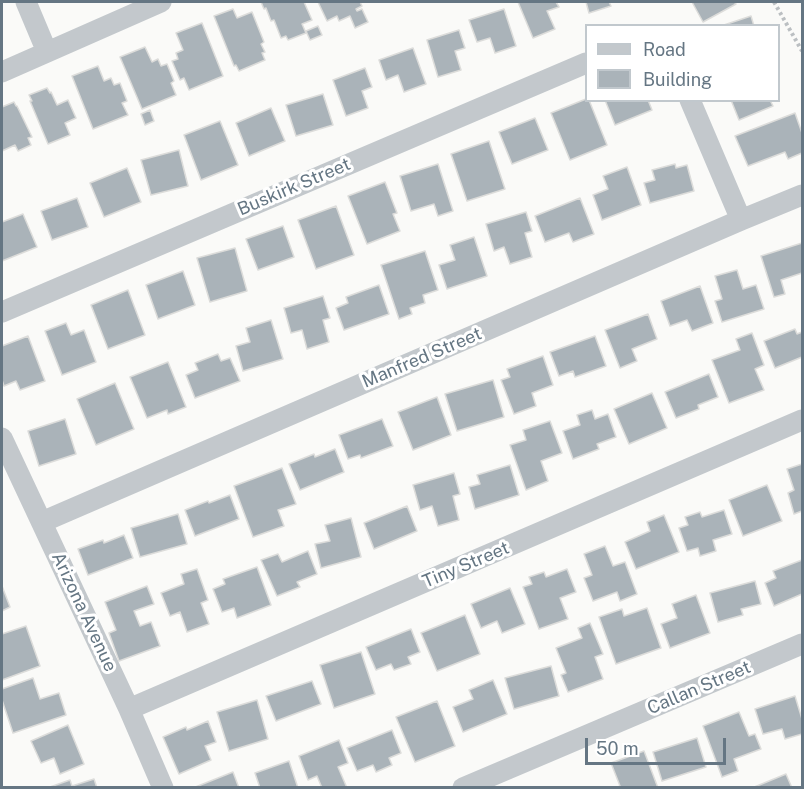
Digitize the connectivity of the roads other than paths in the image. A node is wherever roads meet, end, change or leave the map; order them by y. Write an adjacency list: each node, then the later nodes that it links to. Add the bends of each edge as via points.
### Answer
1 (26, 2): 3 (street)
2 (161, 2): 3 (street)
3 (47, 52): 5 (street)
4 (585, 63): 9 (street, Buskirk Street)
5 (2, 72)
6 (691, 102): 8 (street)
7 (802, 195): 8 (street, Manfred Street)
8 (741, 220): 12 (street, Manfred Street)
9 (2, 312)
10 (802, 420): 14 (street, Tiny Street)
11 (2, 438): 12 (street, Arizona Avenue)
12 (42, 522): 14 (street, Arizona Avenue)
13 (802, 644): 16 (street, Callan Street)
14 (129, 710): 15 (street, Arizona Avenue)
15 (163, 788)
16 (464, 788)

